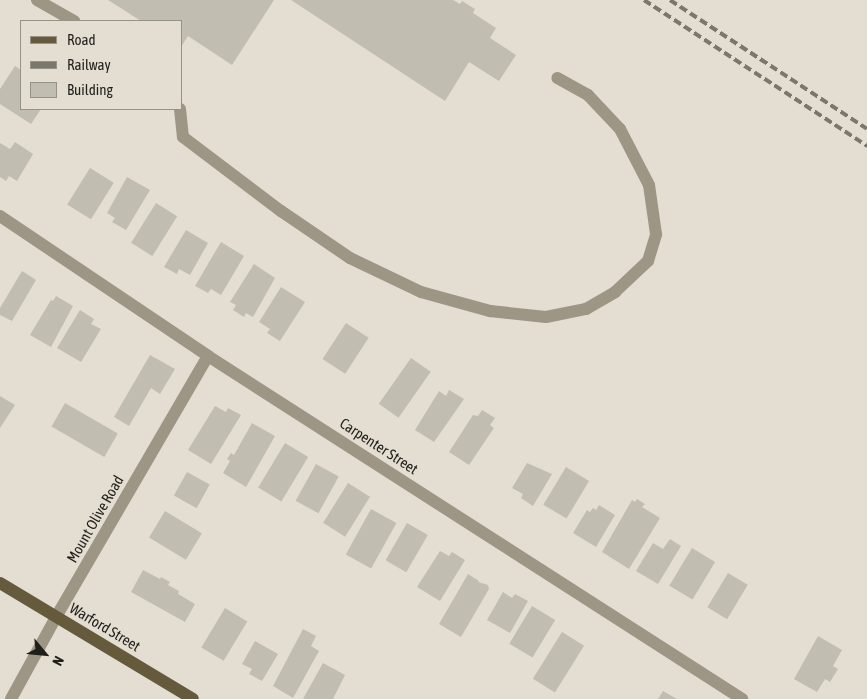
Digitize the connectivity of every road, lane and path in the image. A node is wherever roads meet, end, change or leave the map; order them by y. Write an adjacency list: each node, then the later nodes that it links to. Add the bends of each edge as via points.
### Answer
1 (37, 0): 2 (street)
2 (72, 20)
3 (557, 78): 4 (street, via 588,95 620,129 649,185 656,234 648,261 615,292 586,309 546,317 490,311 420,292 350,258 183,137)
4 (180, 110)
5 (0, 216): 6 (street, Carpenter Street)
6 (208, 356): 8 (street, Mount Olive Road); 11 (street, Carpenter Street)
7 (0, 583): 8 (main road, Warford Street)
8 (56, 617): 9 (street, Mount Olive Road); 10 (main road, Warford Street)
9 (11, 699)
10 (193, 699)
11 (742, 699)

